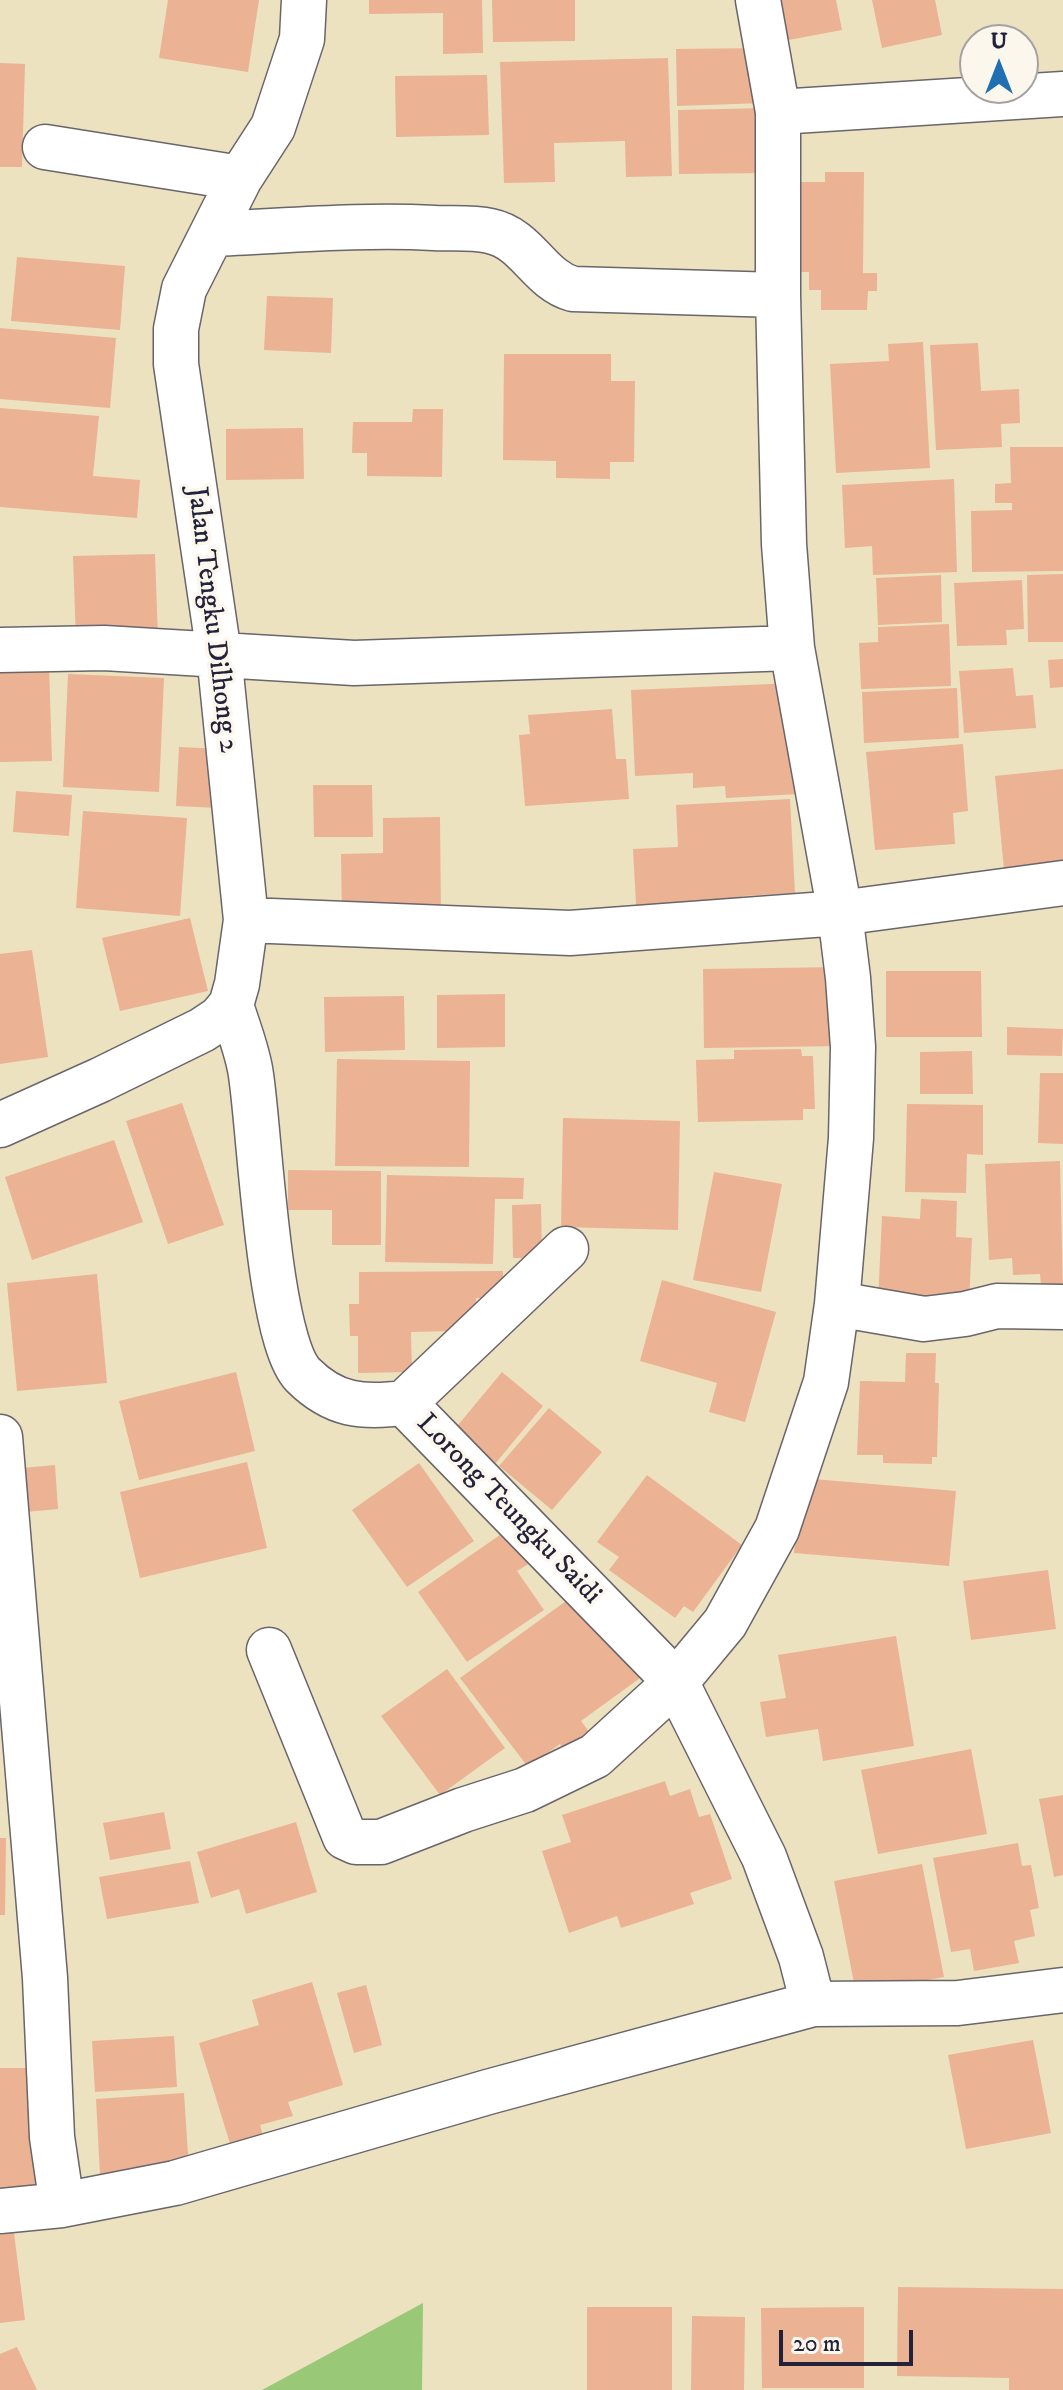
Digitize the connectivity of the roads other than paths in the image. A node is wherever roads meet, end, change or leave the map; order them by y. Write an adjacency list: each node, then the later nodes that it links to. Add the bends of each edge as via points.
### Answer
1 (304, 0): 6 (street, Jalan Tengku Dilhong 2, via 302,39 273,127)
2 (758, 0): 4 (street)
3 (1063, 94): 4 (street)
4 (778, 112): 8 (street)
5 (45, 147): 6 (street)
6 (240, 178): 7 (street, Jalan Tengku Dilhong 2)
7 (212, 234): 8 (street, via 401,226 490,231 513,240 546,276 573,289); 11 (street, Jalan Tengku Dilhong 2, via 184,289 176,364)
8 (778, 295): 9 (street)
9 (792, 648): 11 (street, via 354,663); 13 (street)
10 (0, 650): 11 (street)
11 (219, 654): 14 (street, Jalan Tengku Dilhong 2)
12 (1063, 883): 13 (street)
13 (840, 913): 14 (street, via 570,933); 18 (street, via 853,1047)
14 (246, 920): 15 (street, Jalan Tengku Dilhong 2)
15 (231, 1005): 16 (street, via 202,1030); 20 (street, Lorong Teungku Saidi, via 251,1071 278,1309 290,1350 301,1373 345,1403)
16 (0, 1125)
17 (566, 1249): 20 (street)
18 (837, 1304): 19 (street, via 924,1319 997,1306); 23 (street, via 826,1382 777,1529 725,1623)
19 (1062, 1313)
20 (404, 1403): 23 (street, Lorong Teungku Saidi)
21 (0, 1437): 26 (street, via 45,1978 52,2137)
22 (269, 1650): 23 (street, via 345,1837 356,1842 381,1842 525,1790 595,1756)
23 (676, 1682): 25 (street, Lorong Teungku Saidi, via 764,1857)
24 (1063, 1990): 25 (street, via 958,2003)
25 (813, 2004): 26 (street, via 175,2183)
26 (62, 2205): 27 (street)
27 (0, 2211)

